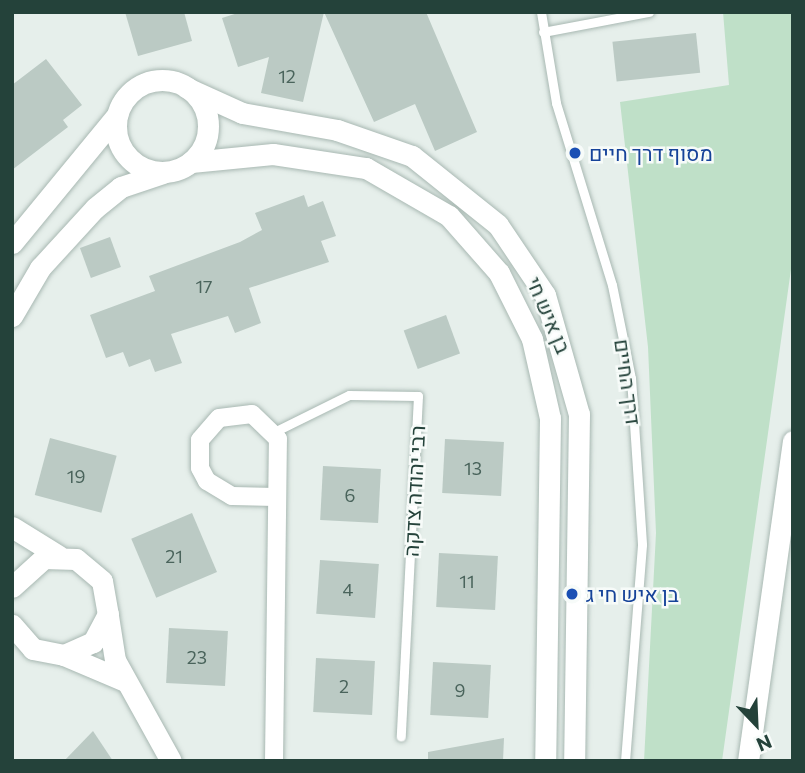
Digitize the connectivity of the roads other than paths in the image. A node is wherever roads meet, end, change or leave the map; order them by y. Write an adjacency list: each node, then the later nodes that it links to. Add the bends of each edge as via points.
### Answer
1 (541, 12): 3 (lane, דרך החיים)
2 (649, 12): 3 (lane)
3 (542, 32): 26 (lane, דרך החיים, via 631,378 642,545)
4 (187, 88): 5 (street, via 145,83); 6 (street, via 208,124); 25 (street, בן איש חי, via 242,113 337,130 412,156 498,225 545,295 579,414)
5 (117, 115): 7 (street, via 125,155); 8 (street)
6 (191, 162): 7 (street); 24 (street, בן איש חי, via 273,154 366,168 449,216 499,273 532,340 550,418)
7 (163, 173): 9 (street, via 121,187 95,208 40,268)
8 (12, 243)
9 (12, 316)
10 (276, 431): 12 (street); 12 (street, via 266,420 238,412 208,427 198,454 203,475 218,491); 21 (lane, רבי יהודה צדקה, via 349,395 418,396)
11 (793, 441): 27 (street)
12 (275, 498): 23 (street)
13 (12, 527): 14 (street)
14 (59, 556): 15 (street, via 30,565); 16 (street, via 91,568 108,597)
15 (12, 587)
16 (108, 614): 18 (street, via 93,642); 20 (street)
17 (12, 625): 18 (street, via 21,639)
18 (56, 655): 19 (street); 20 (street)
19 (12, 656)
20 (125, 681): 22 (street)
21 (401, 737)
22 (171, 761)
23 (274, 761)
24 (545, 761)
25 (574, 761)
26 (625, 761)
27 (748, 761)

